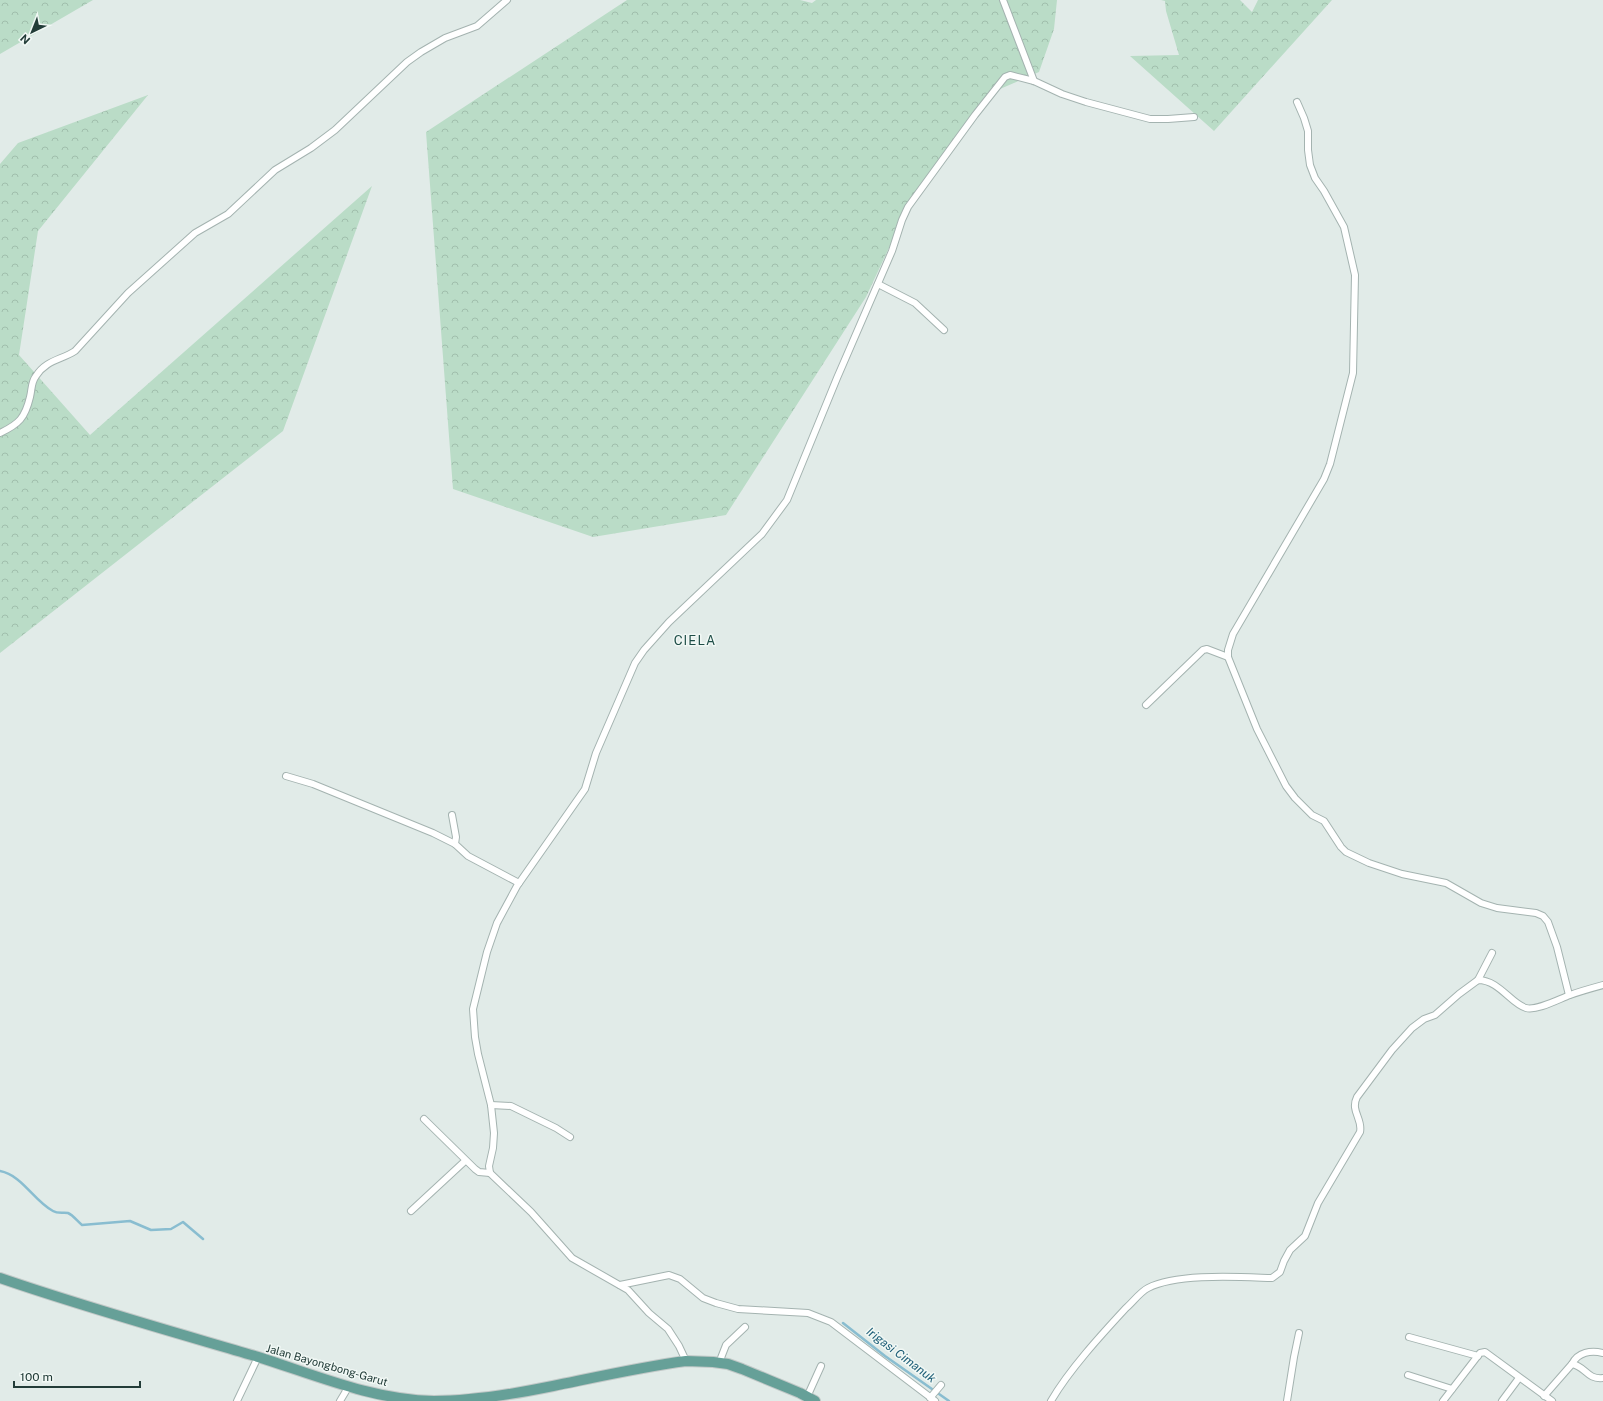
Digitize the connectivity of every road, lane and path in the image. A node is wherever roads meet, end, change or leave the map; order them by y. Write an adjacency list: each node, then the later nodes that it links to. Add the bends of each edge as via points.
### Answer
1 (507, 0): 8 (street, via 476,26 421,52 335,130 275,170 228,214 195,233 164,259 74,351 40,370 33,381 22,418 14,426)
2 (1003, 0): 3 (street)
3 (1034, 81): 5 (street, via 1086,102 1150,118); 6 (street, via 1010,75 1005,77 975,115 908,207)
4 (1297, 102): 9 (street, via 1308,131 1308,150 1314,178 1344,227 1355,275 1353,373 1324,479 1233,634)
5 (1194, 117)
6 (878, 284): 7 (street, via 915,303); 14 (street, via 787,500 762,534 669,622 644,650 635,663 596,753 585,789)
7 (944, 330)
8 (0, 433)
9 (1228, 657): 10 (street, via 1208,649 1203,650); 18 (street, via 1256,729 1286,786 1312,814 1324,821 1346,852 1402,874 1446,883 1481,903 1543,916 1548,922 1557,947)
10 (1146, 705)
11 (286, 776): 13 (street, via 313,784)
12 (452, 815): 13 (street)
13 (455, 844): 14 (street, via 468,856)
14 (519, 883): 19 (street, via 497,923 473,1010 476,1043)
15 (1492, 953): 16 (street)
16 (1478, 980): 18 (street, via 1494,985 1527,1008 1548,1004); 48 (street, via 1435,1015 1412,1028 1398,1042 1357,1097 1354,1106 1360,1132 1318,1203 1305,1236 1290,1250 1277,1276 1176,1279 1148,1288 1109,1326)
17 (1603, 985): 18 (street)
18 (1569, 995)
19 (491, 1105): 21 (street, via 511,1106); 23 (street, via 494,1133)
20 (424, 1119): 22 (street)
21 (570, 1137)
22 (465, 1161): 23 (street, via 479,1172); 24 (street)
23 (490, 1174): 26 (street, via 531,1212 572,1258)
24 (411, 1210)
25 (0, 1278): 32 (main road, Jalan Bayongbong-Garut)
26 (620, 1285): 33 (street, via 668,1329); 44 (street, via 669,1275 680,1279 703,1298 716,1303 738,1309 808,1313 822,1318 831,1322)
27 (745, 1327): 34 (street, via 726,1344)
28 (1299, 1333): 49 (street)
29 (1409, 1337): 31 (street)
30 (1603, 1353): 35 (street, via 1595,1351 1583,1354)
31 (1478, 1356): 38 (street, via 1485,1352); 42 (street)
32 (258, 1357): 40 (main road, Jalan Bayongbong-Garut); 46 (street)
33 (686, 1361): 34 (main road, Jalan Bayongbong-Garut); 40 (main road, Jalan Bayongbong-Garut, via 483,1399 433,1401)
34 (720, 1363): 45 (main road, Jalan Bayongbong-Garut, via 742,1369)
35 (1572, 1364): 39 (street, via 1590,1377); 43 (street)
36 (821, 1366): 45 (street)
37 (1408, 1375): 42 (street)
38 (1519, 1378): 43 (street); 51 (street)
39 (1603, 1378)
40 (349, 1386): 47 (street)
41 (939, 1387): 44 (street)
42 (1452, 1389): 50 (street)
43 (1544, 1396): 52 (street)
44 (932, 1398)
45 (811, 1399)
46 (237, 1401)
47 (340, 1401)
48 (1051, 1401)
49 (1287, 1401)
50 (1443, 1401)
51 (1502, 1401)
52 (1552, 1401)

